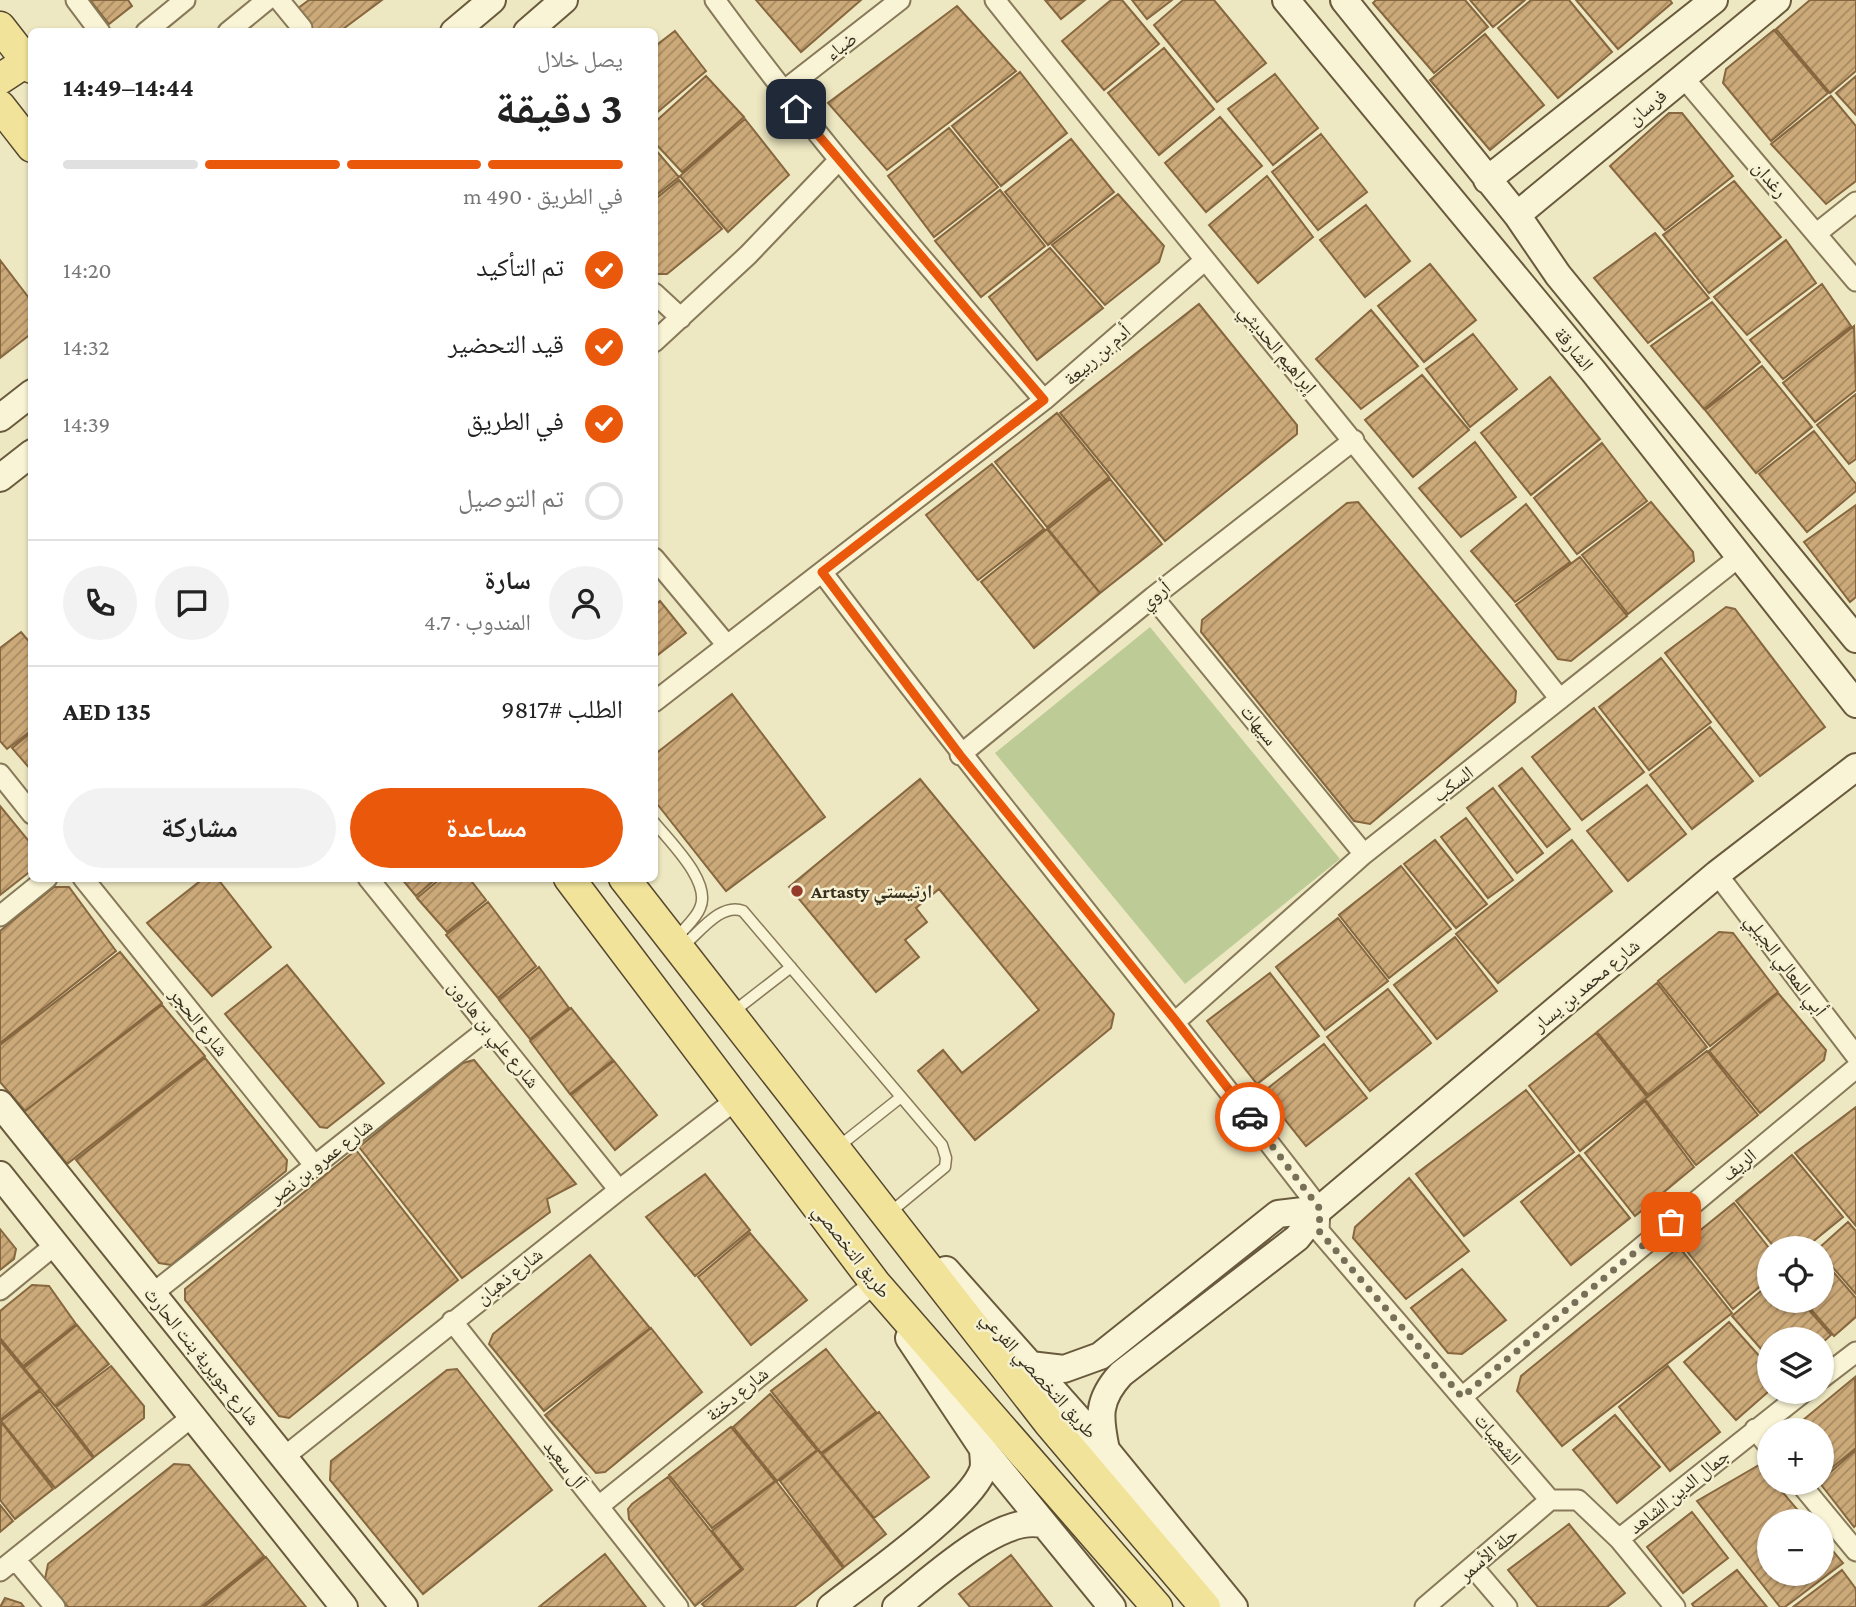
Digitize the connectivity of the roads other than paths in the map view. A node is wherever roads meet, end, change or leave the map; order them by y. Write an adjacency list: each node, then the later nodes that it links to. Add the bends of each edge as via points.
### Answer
1 (76, 0): 15 (street)
2 (185, 0): 16 (street, via 172,18)
3 (267, 0): 17 (street)
4 (279, 0): 18 (street)
5 (492, 0): 19 (street)
6 (564, 0): 20 (street)
7 (715, 0): 25 (street)
8 (900, 0): 25 (street, ضباء)
9 (995, 0): 33 (street, إبراهيم الحديثي)
10 (1286, 0): 39 (street, الشارقة)
11 (1344, 0): 29 (street, الشارقة)
12 (1714, 0): 29 (street)
13 (1777, 0): 23 (street, فرسان)
14 (0, 27): 21 (main road)
15 (97, 28)
16 (153, 28)
17 (233, 28)
18 (302, 28)
19 (459, 28)
20 (532, 28)
21 (28, 64)
22 (28, 65): 24 (main road)
23 (1683, 77): 31 (street, فرسان); 32 (street, رغدان)
24 (0, 79)
25 (782, 92): 28 (street)
26 (1, 110): 27 (main road)
27 (28, 143)
28 (838, 160): 36 (street); 41 (street)
29 (1487, 180): 31 (street, الشارقة)
30 (1856, 202): 32 (street)
31 (1517, 215): 38 (street, الشارقة)
32 (1817, 233): 34 (street, رغدان)
33 (1204, 261): 41 (street, أدم بن ربيعة); 43 (street, إبراهيم الحديثي)
34 (1856, 281)
35 (658, 297): 36 (street)
36 (681, 318): 37 (street)
37 (658, 338)
38 (1620, 352): 39 (street); 50 (street, الشارقة)
39 (1594, 372): 46 (street, الشارقة)
40 (28, 396): 42 (street)
41 (1044, 400): 48 (street, أدم بن ربيعة)
42 (0, 418)
43 (1354, 440): 49 (street, أروي); 53 (street, إبراهيم الحديثي)
44 (28, 455): 45 (street)
45 (0, 478)
46 (1739, 557): 53 (street, السكب); 54 (street, الشارقة)
47 (658, 563): 51 (street)
48 (822, 572): 51 (street, أدم بن ربيعة); 55 (street)
49 (1153, 597): 55 (street, أروي); 60 (street, سيهات)
50 (1856, 639)
51 (726, 644): 52 (street, أدم بن ربيعة)
52 (658, 699)
53 (1560, 699): 60 (street, السكب)
54 (1856, 704)
55 (960, 755): 71 (street)
56 (1856, 766): 61 (street, شارع محمد بن يسار)
57 (0, 774): 58 (street)
58 (28, 809)
59 (658, 827): 68 (lane, via 698,878 703,893 700,908)
60 (1364, 854): 71 (street, السكب)
61 (1717, 874): 73 (street, أبي المعالي الجيلي); 82 (street, شارع محمد بن يسار)
62 (42, 882): 67 (street)
63 (86, 882): 79 (street, شارع الحجر)
64 (371, 882): 72 (street, شارع علي بن هارون)
65 (572, 882): 76 (main road, طريق التخصصي)
66 (627, 882): 68 (main road)
67 (0, 916)
68 (676, 946): 69 (lane, via 734,907 743,911); 70 (main road)
69 (791, 967): 70 (lane); 75 (lane)
70 (730, 1014): 78 (main road)
71 (1176, 1021): 82 (street)
72 (489, 1028): 79 (street, شارع عمرو بن نصر); 81 (street, شارع علي بن هارون)
73 (1856, 1056)
74 (1856, 1068): 92 (street, الريف)
75 (901, 1097): 78 (lane); 83 (lane, via 942,1145 946,1158 944,1167)
76 (737, 1099): 81 (street, شارع ذهبان); 85 (main road, طريق التخصصي)
77 (0, 1104): 87 (street, شارع جويرية بنت الحارث)
78 (836, 1150): 83 (street, طريق التخصصي الفرعي); 117 (main road, via 1049,1423)
79 (314, 1166): 87 (street, شارع عمرو بن نصر)
80 (0, 1175): 84 (street)
81 (619, 1189): 88 (street, شارع ذهبان)
82 (1320, 1209): 90 (street, via 1278,1214 1100,1356 1064,1368); 92 (street, الشعيبات, via 1319,1231); 98 (street, شارع محمد بن يسار, via 1297,1238 1107,1389 1101,1423)
83 (893, 1210): 90 (street, طريق التخصصي الفرعي)
84 (55, 1245): 86 (street); 94 (street)
85 (875, 1283): 97 (street); 102 (street, شارع دخنة); 116 (main road, طريق التخصصي)
86 (0, 1290)
87 (152, 1294): 99 (street, شارع جويرية بنت الحارث)
88 (452, 1321): 99 (street, شارع ذهبان); 102 (street, آل سعيد)
89 (1856, 1352): 91 (street)
90 (1030, 1365): 98 (street, طريق التخصصي الفرعي)
91 (1834, 1369)
92 (1462, 1397): 101 (street, الشعيبات)
93 (1788, 1404): 95 (street, جمال الدين الشاهد)
94 (193, 1416): 106 (street); 111 (street)
95 (1755, 1429): 96 (street); 104 (street, جمال الدين الشاهد)
96 (1757, 1432)
97 (983, 1449): 103 (street); 108 (street, via 983,1470 969,1493)
98 (1106, 1450): 118 (street, طريق التخصصي الفرعي)
99 (284, 1457): 112 (street, شارع جويرية بنت الحارث)
100 (1810, 1495): 105 (street)
101 (1550, 1500): 104 (street, via 1578,1500); 107 (street, حلة الأسمر)
102 (599, 1506): 113 (street, آل سعيد)
103 (1045, 1525): 109 (street, via 1032,1521 1005,1529); 115 (street)
104 (1619, 1539): 121 (street)
105 (1856, 1551)
106 (8, 1565): 110 (street)
107 (1473, 1567): 119 (street, حلة الأسمر); 120 (street)
108 (873, 1573): 109 (street, via 923,1541 942,1536 950,1544 945,1560); 114 (street)
109 (898, 1606)
110 (55, 1607)
111 (344, 1607)
112 (404, 1607)
113 (678, 1607)
114 (831, 1607)
115 (1112, 1607)
116 (1157, 1607)
117 (1205, 1607)
118 (1234, 1607)
119 (1425, 1607)
120 (1507, 1607)
121 (1675, 1607)

